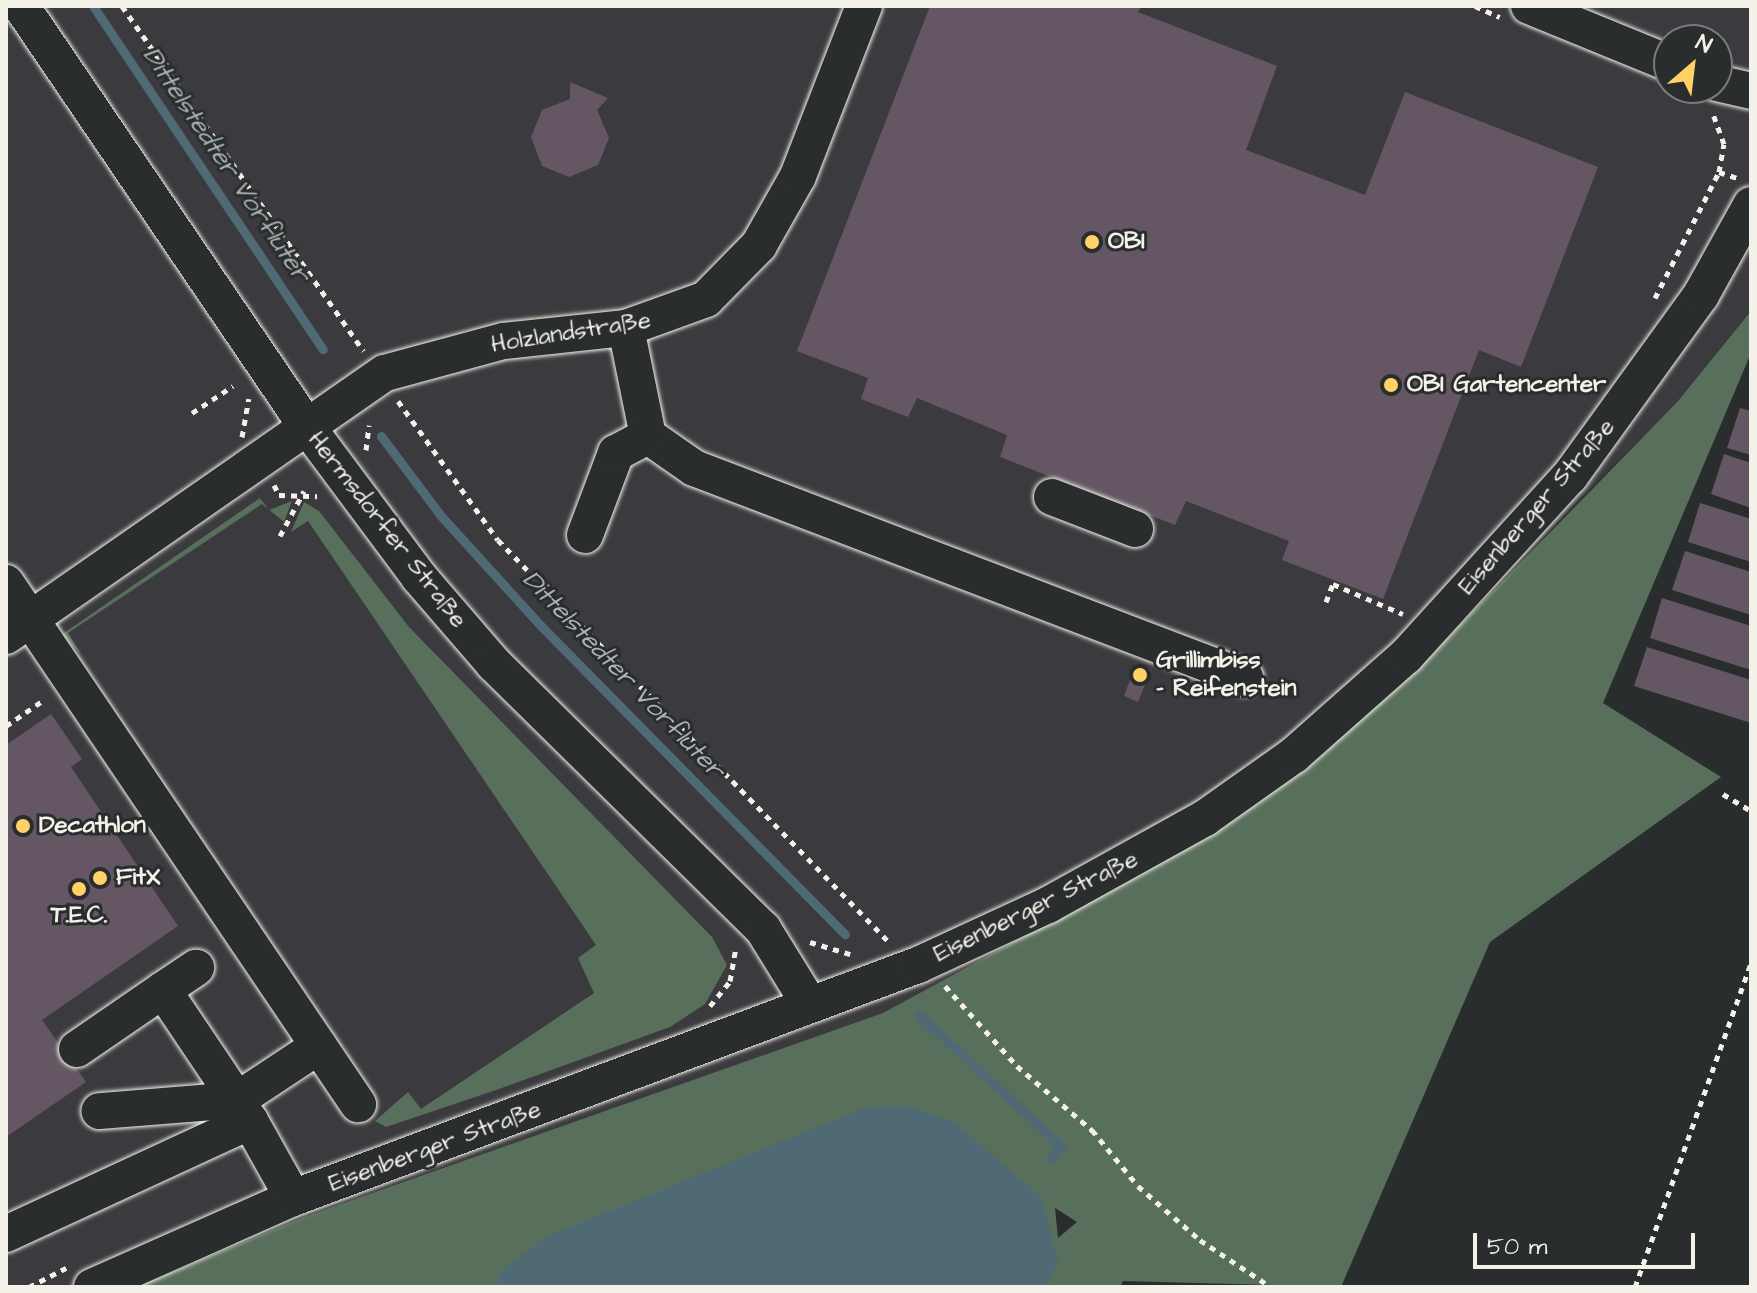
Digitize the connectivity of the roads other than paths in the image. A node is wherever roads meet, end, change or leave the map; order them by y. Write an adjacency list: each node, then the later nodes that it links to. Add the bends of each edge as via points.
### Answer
1 (22, 6): 4 (street); 8 (street, Hermsdorfer Straße)
2 (864, 6): 7 (street, Holzlandstraße, via 798,176 759,245 706,299)
3 (1529, 6): 5 (street)
4 (6, 17)
5 (1653, 56)
6 (1751, 205): 18 (street, Eisenberger Straße, via 1701,295 1595,446 1358,701 1205,818 1084,887 928,960)
7 (626, 328): 8 (street, Holzlandstraße, via 441,354 358,386); 9 (street)
8 (305, 424): 14 (street, Holzlandstraße); 18 (street, Hermsdorfer Straße, via 464,631 763,929)
9 (648, 436): 12 (street, via 616,453); 15 (street, via 694,468)
10 (1052, 497): 11 (street)
11 (1135, 529)
12 (585, 535)
13 (6, 583): 14 (street)
14 (18, 628): 19 (street, via 72,680)
15 (1245, 678)
16 (196, 968): 17 (street)
17 (163, 990): 20 (street); 22 (street)
18 (810, 1005): 24 (street, Eisenberger Straße)
19 (319, 1046): 21 (street); 22 (street)
20 (77, 1049)
21 (358, 1104)
22 (243, 1110): 23 (street); 24 (street); 25 (street)
23 (99, 1111)
24 (293, 1198): 26 (street, Eisenberger Straße)
25 (6, 1234)
26 (92, 1287)

